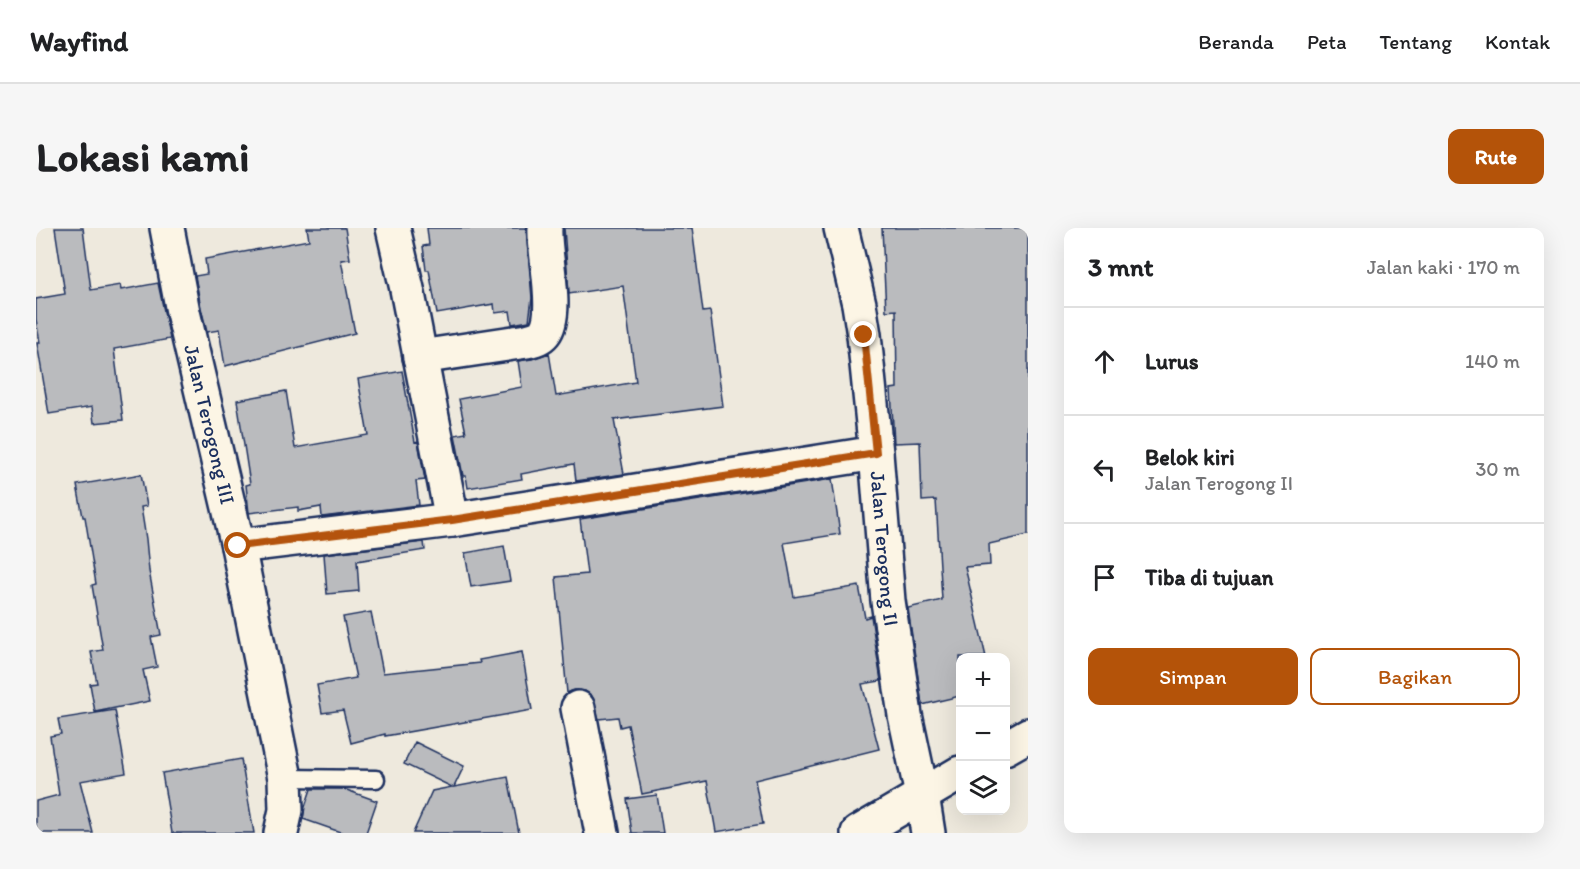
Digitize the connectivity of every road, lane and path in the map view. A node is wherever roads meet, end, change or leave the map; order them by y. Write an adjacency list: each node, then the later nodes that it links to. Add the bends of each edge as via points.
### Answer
1 (167, 228): 8 (street, Jalan Terogong III)
2 (393, 228): 5 (street)
3 (545, 228): 5 (street, via 550,317 544,333 527,341)
4 (841, 228): 6 (street, Jalan Terogong II, via 864,335)
5 (420, 357): 7 (street)
6 (876, 453): 7 (street); 15 (street, Jalan Terogong II, via 888,601)
7 (452, 520): 8 (street)
8 (238, 546): 13 (street, Jalan Terogong III)
9 (578, 708): 17 (street)
10 (1028, 735): 11 (street)
11 (1010, 745)
12 (956, 775): 15 (street)
13 (285, 778): 14 (lane); 16 (street, Jalan Terogong III, via 286,810)
14 (376, 778)
15 (922, 795): 18 (street); 19 (street, Jalan Terogong II)
16 (281, 833)
17 (602, 833)
18 (858, 833)
19 (928, 833)

